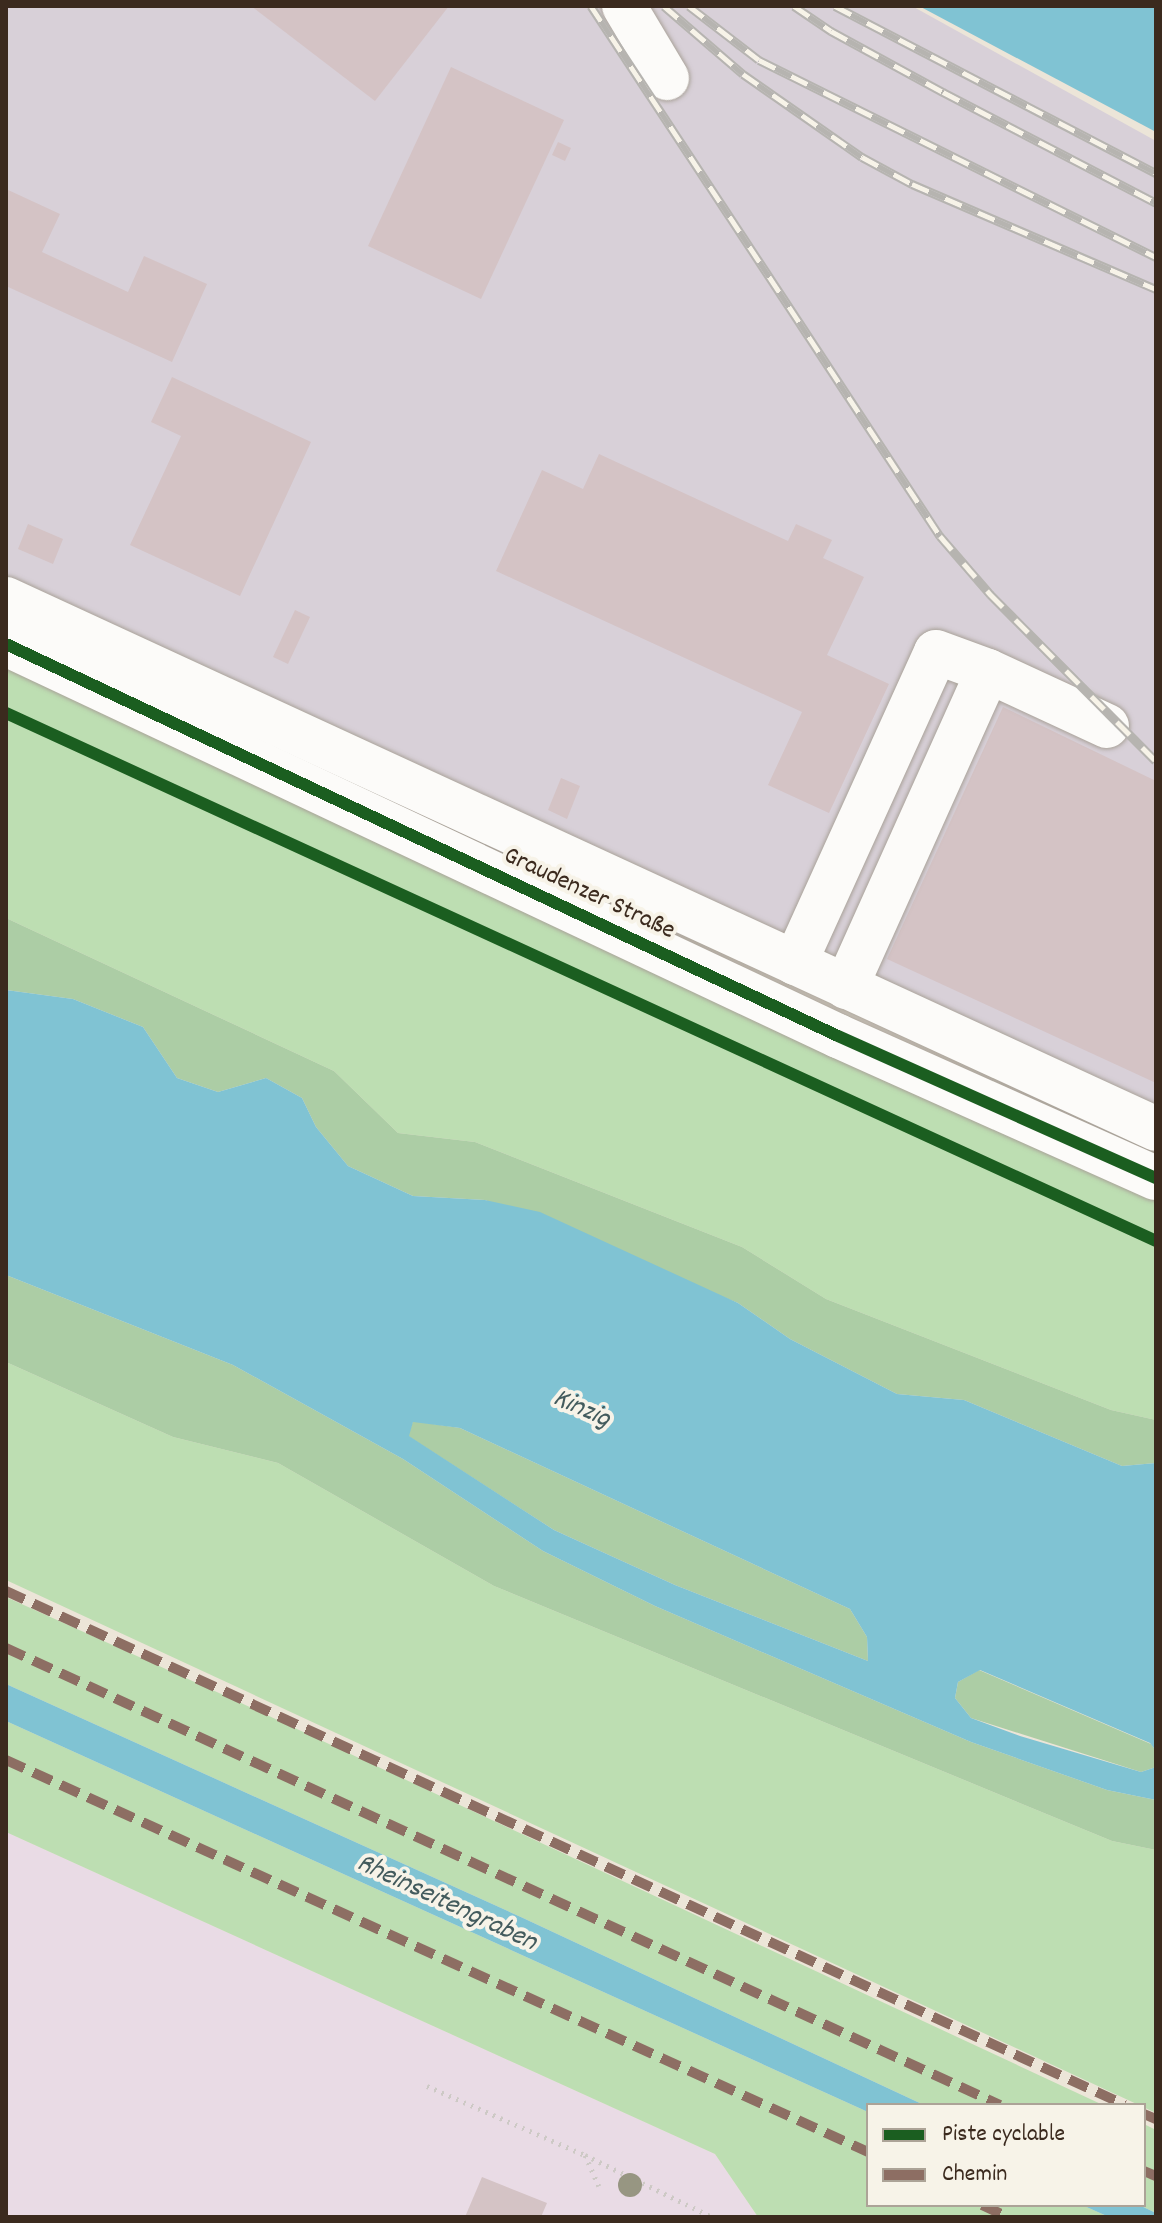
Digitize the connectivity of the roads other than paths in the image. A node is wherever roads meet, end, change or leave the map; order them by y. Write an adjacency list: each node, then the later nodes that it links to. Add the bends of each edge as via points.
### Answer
1 (624, 6): 2 (street)
2 (667, 78)
3 (6, 599): 7 (street)
4 (6, 644): 10 (street, Graudenzer Straße, via 838,1036)
5 (988, 671): 6 (street); 7 (street, via 936,652); 8 (street)
6 (1107, 726)
7 (795, 963): 8 (street)
8 (846, 987): 9 (street)
9 (1156, 1129)
10 (1156, 1178)

